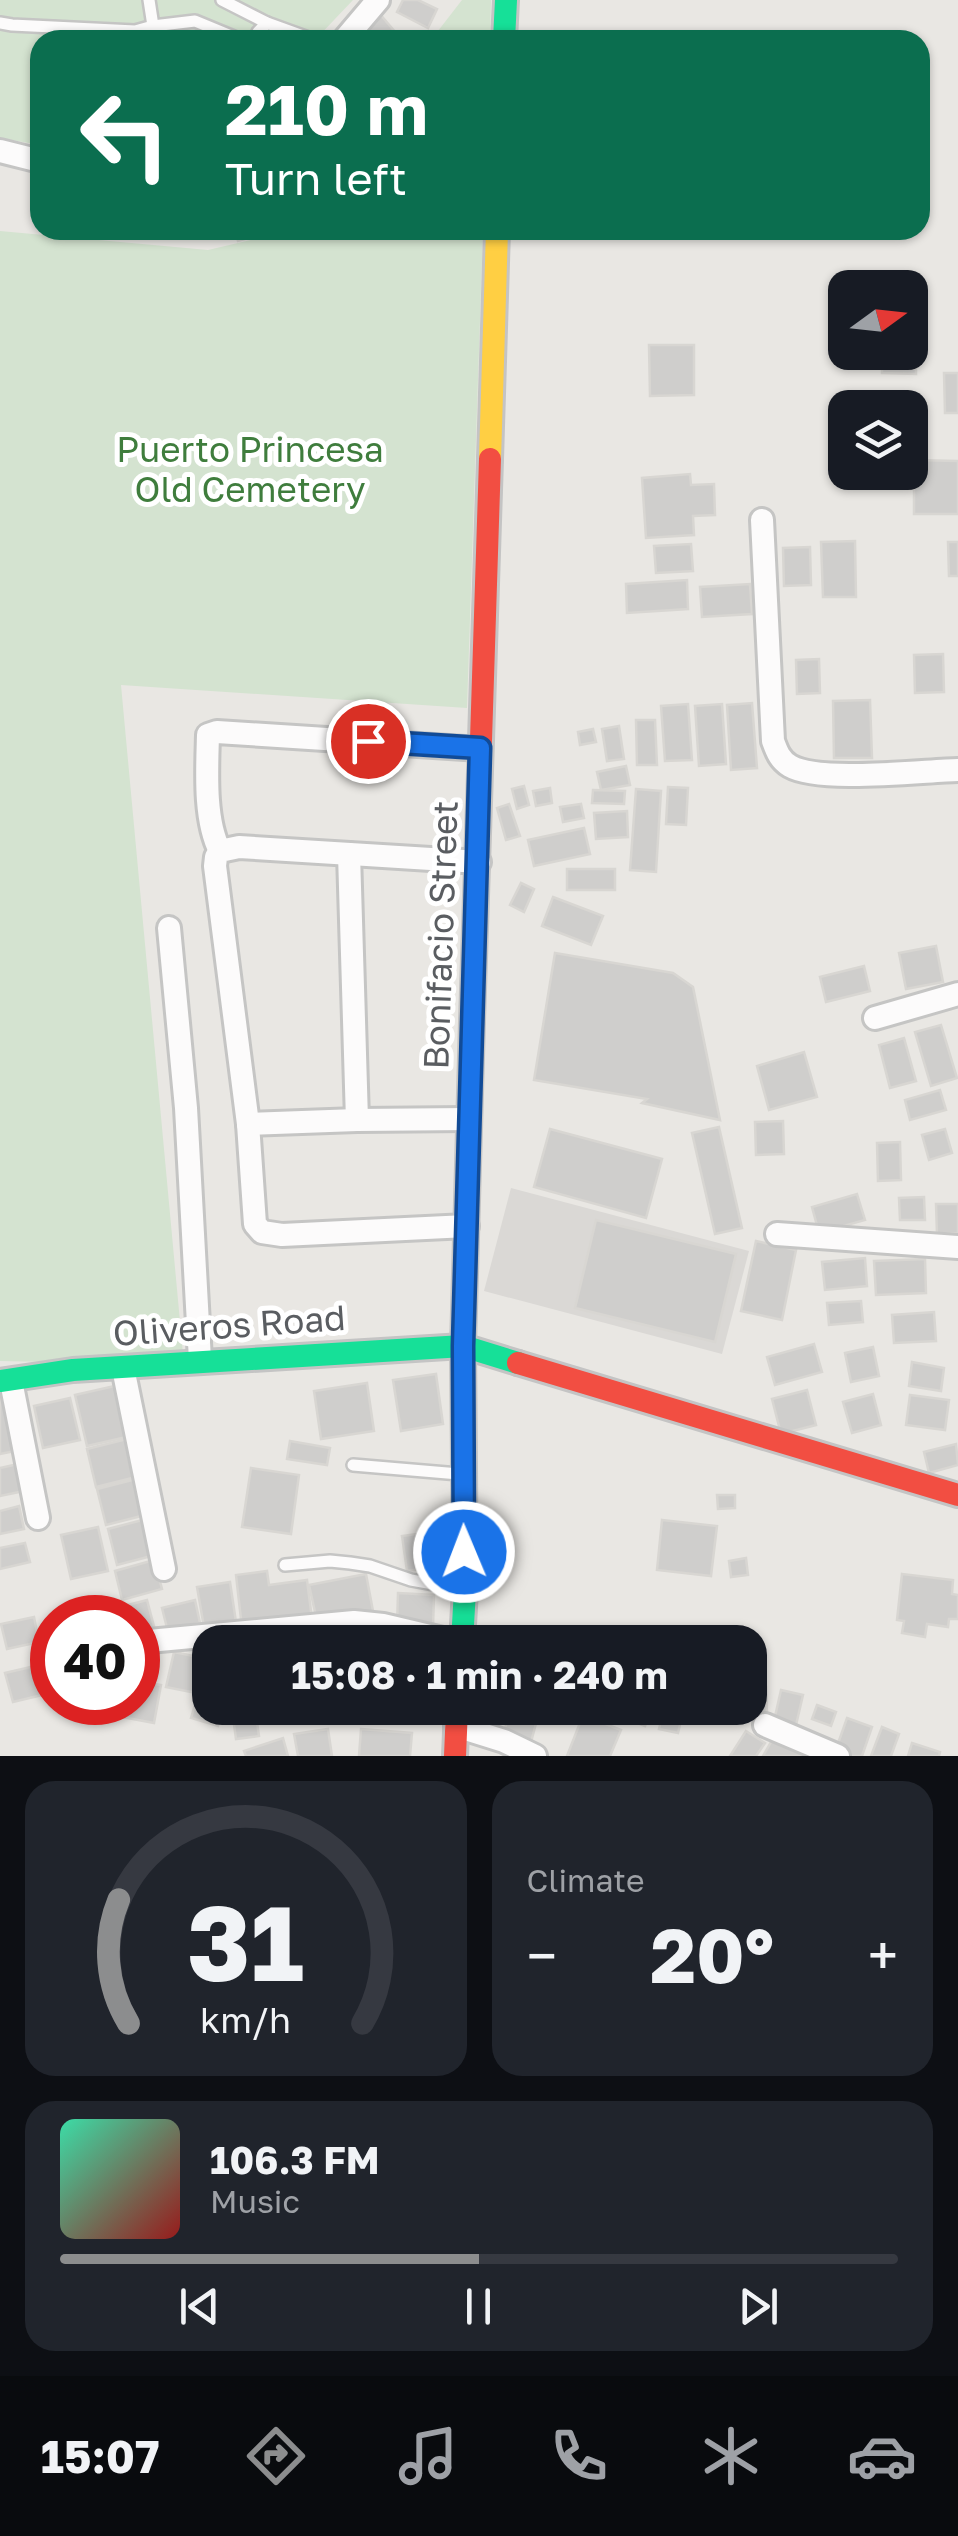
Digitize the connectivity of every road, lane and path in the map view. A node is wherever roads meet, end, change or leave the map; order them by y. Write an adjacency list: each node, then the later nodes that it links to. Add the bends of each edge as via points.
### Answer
1 (149, 0): 7 (lane)
2 (222, 0): 5 (lane)
3 (378, 0): 13 (street)
4 (506, 0): 14 (street)
5 (267, 22): 11 (lane); 12 (lane)
6 (0, 23): 8 (lane)
7 (152, 26): 9 (lane); 10 (lane, via 195,21)
8 (118, 30)
9 (138, 30)
10 (217, 30)
11 (260, 30)
12 (288, 30)
13 (352, 30)
14 (504, 30)
15 (0, 151): 16 (street)
16 (30, 158)
17 (497, 240): 19 (street, Bonifacio Street)
18 (762, 520): 20 (street, via 772,741 780,758 793,768 828,775)
19 (480, 748): 21 (street, via 208,735 211,834); 23 (street, Bonifacio Street)
20 (958, 770)
21 (220, 852): 22 (street, via 239,847); 29 (street, via 215,873)
22 (349, 854): 23 (street); 28 (street)
23 (478, 862): 27 (street, Bonifacio Street)
24 (169, 928): 34 (street)
25 (958, 994): 26 (street)
26 (875, 1018)
27 (468, 1119): 28 (street); 30 (street, Bonifacio Street)
28 (357, 1120): 29 (street)
29 (248, 1124): 30 (street, via 254,1224 262,1232)
30 (468, 1226): 33 (street, Bonifacio Street)
31 (778, 1234): 32 (street)
32 (958, 1246)
33 (463, 1346): 34 (street, Oliveros Road); 38 (street, Bonifacio Street); 39 (street, Oliveros Road)
34 (200, 1360): 35 (street, Oliveros Road)
35 (123, 1368): 36 (street, Oliveros Road); 42 (street)
36 (6, 1381): 40 (street)
37 (353, 1464): 38 (lane)
38 (463, 1474): 43 (street, Bonifacio Street)
39 (958, 1495)
40 (38, 1518)
41 (285, 1565): 43 (lane, via 350,1562)
42 (164, 1569)
43 (465, 1590): 46 (street, Bonifacio Street)
44 (322, 1625): 45 (street)
45 (383, 1625)
46 (461, 1625)
47 (192, 1637): 48 (street)
48 (160, 1640)
49 (457, 1725): 52 (street)
50 (472, 1725): 53 (street)
51 (765, 1726): 54 (street)
52 (455, 1756)
53 (535, 1756)
54 (838, 1756)

